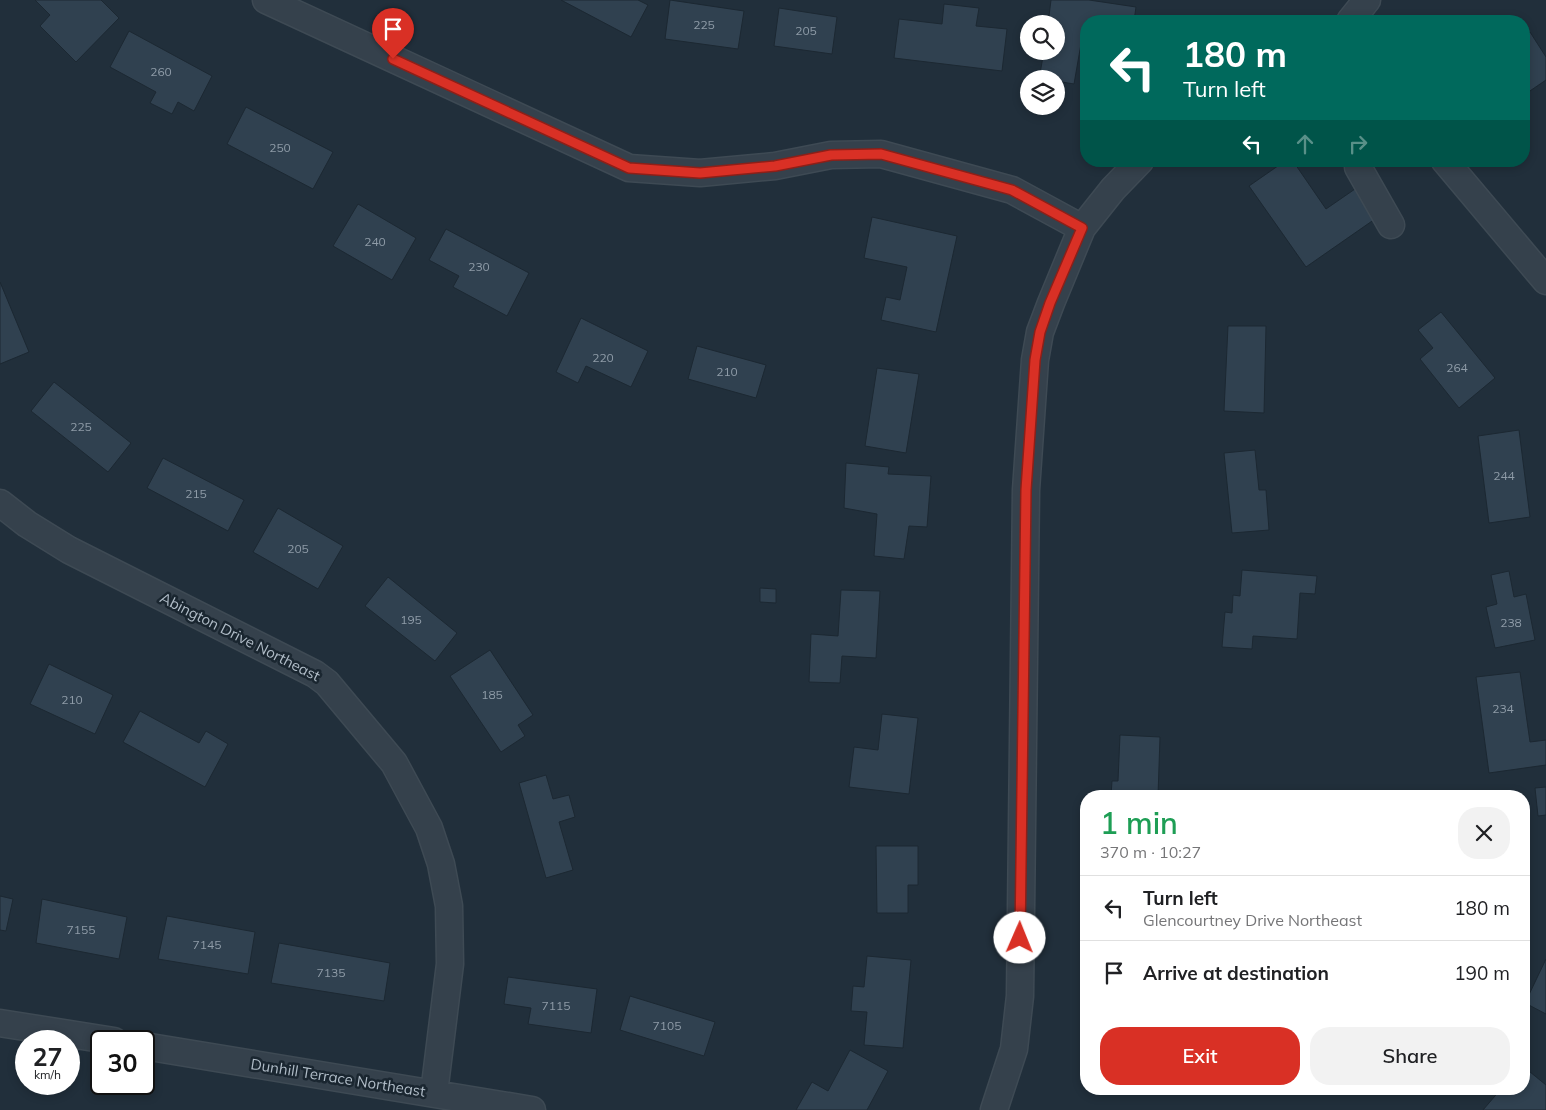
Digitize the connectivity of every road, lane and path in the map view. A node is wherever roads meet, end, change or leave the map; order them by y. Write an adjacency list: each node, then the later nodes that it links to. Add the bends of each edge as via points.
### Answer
1 (266, 0): 8 (street, via 629,168 700,173 775,166 831,155 881,154 1012,190)
2 (1367, 0): 3 (street)
3 (1355, 15)
4 (1134, 167): 8 (street)
5 (1358, 167): 7 (street)
6 (1450, 167): 9 (street)
7 (1391, 225)
8 (1082, 228): 16 (street, via 1050,303 1035,360 1026,490 1020,996 1014,1049)
9 (1546, 280)
10 (0, 503): 14 (street, Abington Drive Northeast, via 70,550 315,674 328,683 394,763 429,828 441,864 449,906 450,964)
11 (0, 1023): 12 (street)
12 (90, 1037)
13 (155, 1048): 14 (street, Dunhill Terrace Northeast)
14 (434, 1093): 15 (street, Dunhill Terrace Northeast)
15 (532, 1110)
16 (994, 1110)

